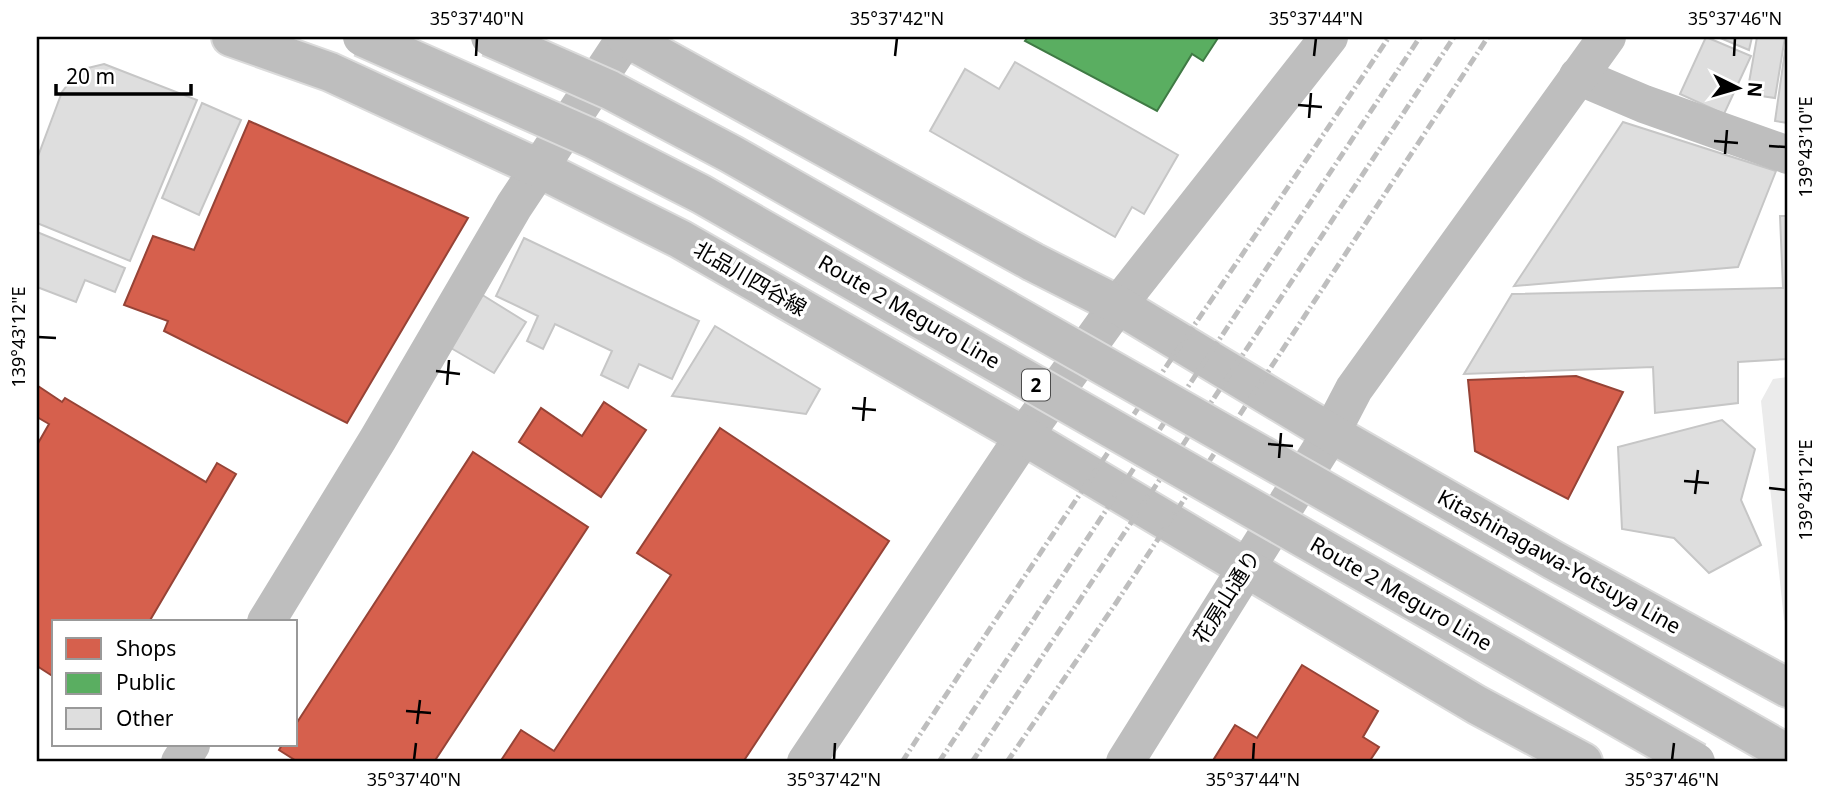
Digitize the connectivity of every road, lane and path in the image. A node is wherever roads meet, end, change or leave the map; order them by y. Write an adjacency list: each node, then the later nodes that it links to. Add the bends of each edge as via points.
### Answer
1 (231, 37): 9 (main road, 北品川四谷線, via 330,72)
2 (362, 37): 22 (main road, Route 2 Meguro Line / 2, bridge, via 593,139 701,194)
3 (490, 37): 17 (main road, 2, bridge, via 610,90 731,155)
4 (626, 37): 9 (main road); 10 (main road)
5 (1329, 37): 10 (main road)
6 (1607, 37): 7 (main road, 花房山通り)
7 (1578, 76): 8 (main road); 11 (main road, 花房山通り, via 1354,389)
8 (1788, 155)
9 (538, 168): 12 (main road, 北品川四谷線, via 680,239); 14 (main road)
10 (1118, 305): 11 (main road); 12 (main road)
11 (1331, 433): 13 (main road, 花房山通り); 15 (main road, Kitashinagawa-Yotsuya Line)
12 (1024, 436): 13 (main road, 北品川四谷線); 19 (main road)
13 (1245, 567): 20 (main road, 花房山通り); 21 (main road, via 1477,705)
14 (267, 620)
15 (1788, 688)
16 (190, 746): 18 (main road)
17 (1788, 754)
18 (180, 762)
19 (806, 762)
20 (1125, 762)
21 (1583, 762)
22 (1696, 762)

